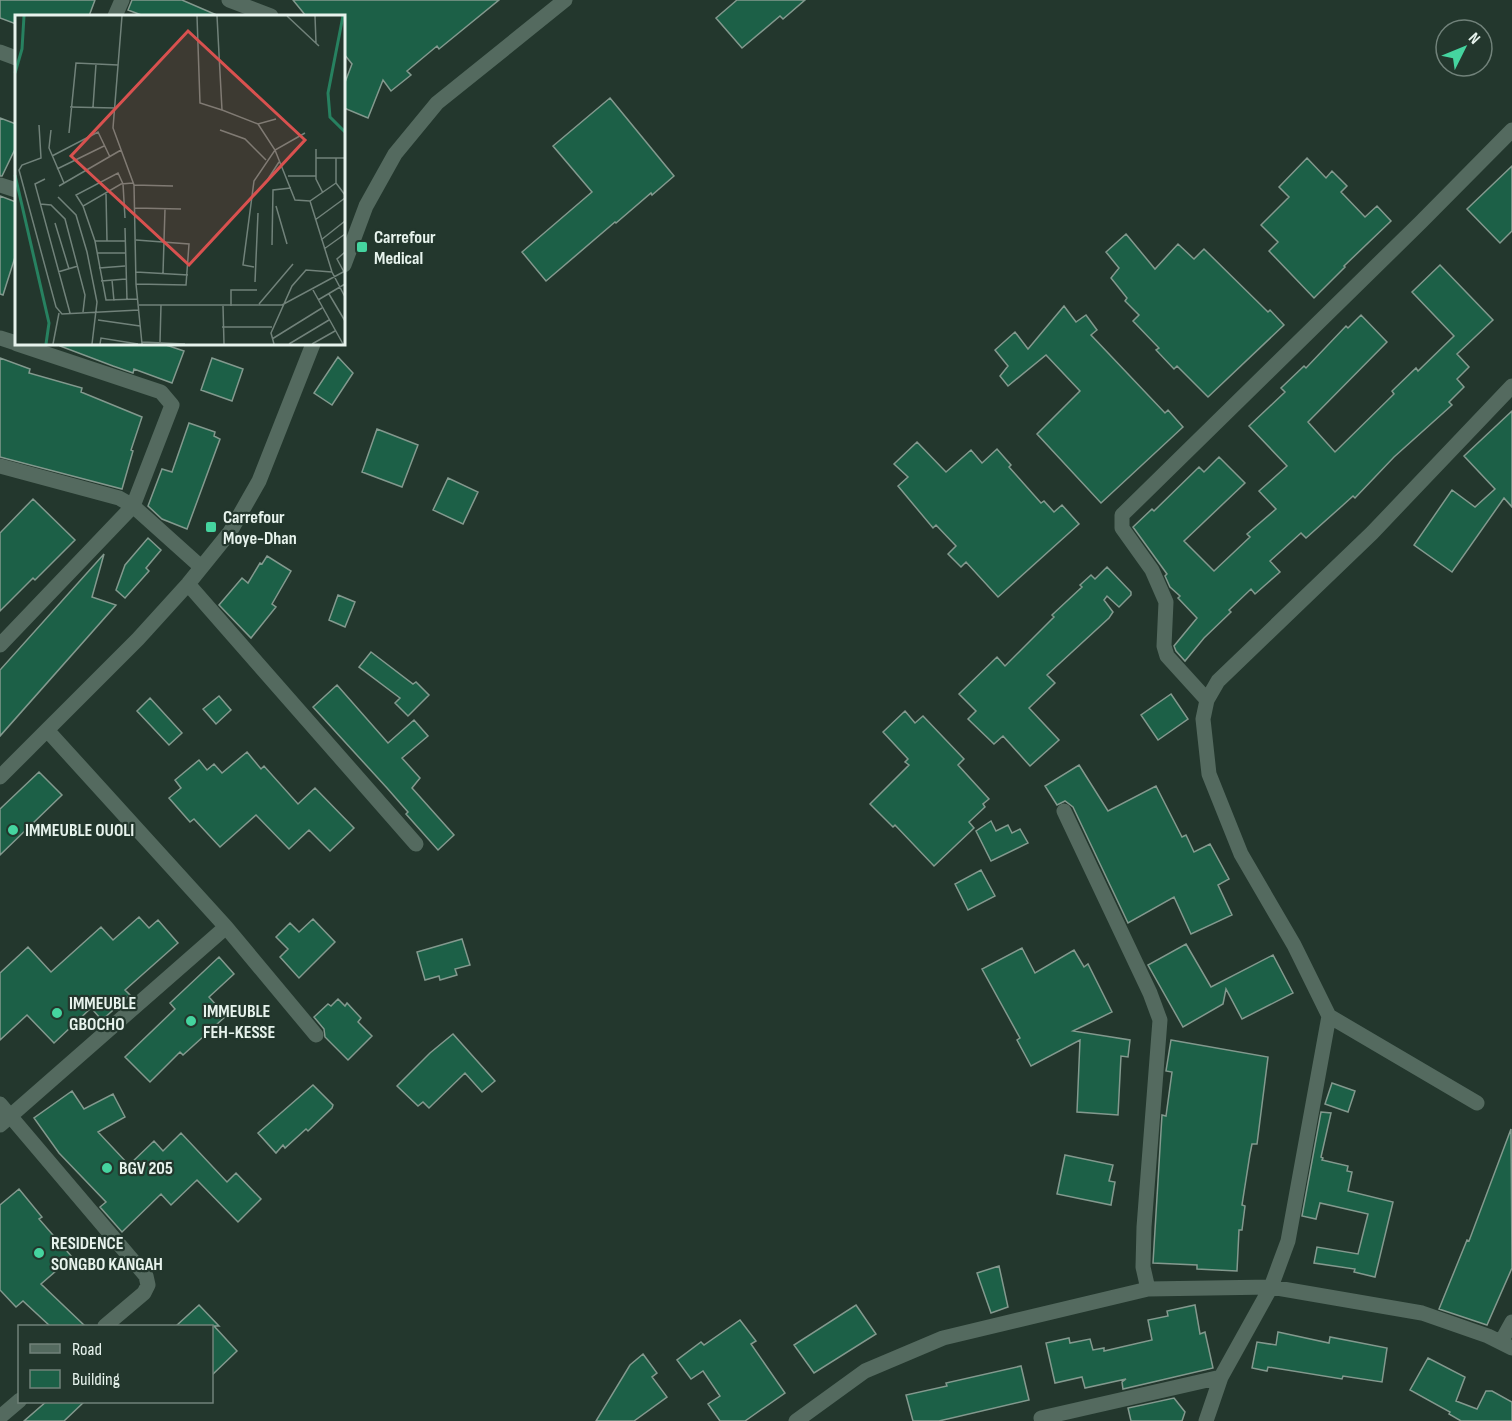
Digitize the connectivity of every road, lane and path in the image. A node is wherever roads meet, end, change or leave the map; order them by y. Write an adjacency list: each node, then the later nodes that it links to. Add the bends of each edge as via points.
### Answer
1 (122, 0): 4 (street)
2 (229, 0): 5 (street)
3 (565, 0): 11 (street, via 437,103 395,154 366,206)
4 (116, 15)
5 (268, 15)
6 (0, 52): 7 (street)
7 (15, 58)
8 (1512, 130): 22 (street, via 1122,515 1122,528 1152,570 1166,602 1167,656)
9 (0, 185): 10 (street)
10 (15, 190)
11 (345, 262)
12 (0, 338): 13 (street)
13 (15, 342)
14 (23, 345): 18 (street, via 161,392 172,405)
15 (313, 345): 19 (street, via 259,481 230,532)
16 (1512, 386): 22 (street, via 1372,533 1218,681)
17 (0, 466): 18 (street, via 119,498)
18 (133, 506): 19 (street); 21 (street)
19 (201, 567): 20 (street)
20 (188, 584): 23 (street); 26 (street)
21 (0, 645)
22 (1207, 700): 28 (street, via 1203,719 1209,774 1241,854 1294,945)
23 (47, 730): 24 (street); 27 (street)
24 (0, 777)
25 (1064, 811): 34 (street, via 1160,1020 1144,1227 1143,1267)
26 (416, 844)
27 (226, 927): 29 (street); 32 (street)
28 (1329, 1016): 30 (street); 33 (street, via 1288,1241)
29 (316, 1035)
30 (1477, 1103)
31 (0, 1104): 32 (street)
32 (5, 1121): 36 (street, via 146,1275 148,1285 144,1293)
33 (1271, 1287): 34 (street); 37 (street, via 1422,1313); 38 (street)
34 (1148, 1289): 42 (street, via 943,1338 865,1371)
35 (1512, 1322): 37 (street)
36 (106, 1325)
37 (1507, 1345)
38 (1221, 1377): 41 (street); 43 (street)
39 (18, 1402): 40 (street)
40 (0, 1417)
41 (1041, 1418)
42 (796, 1421)
43 (1206, 1421)

